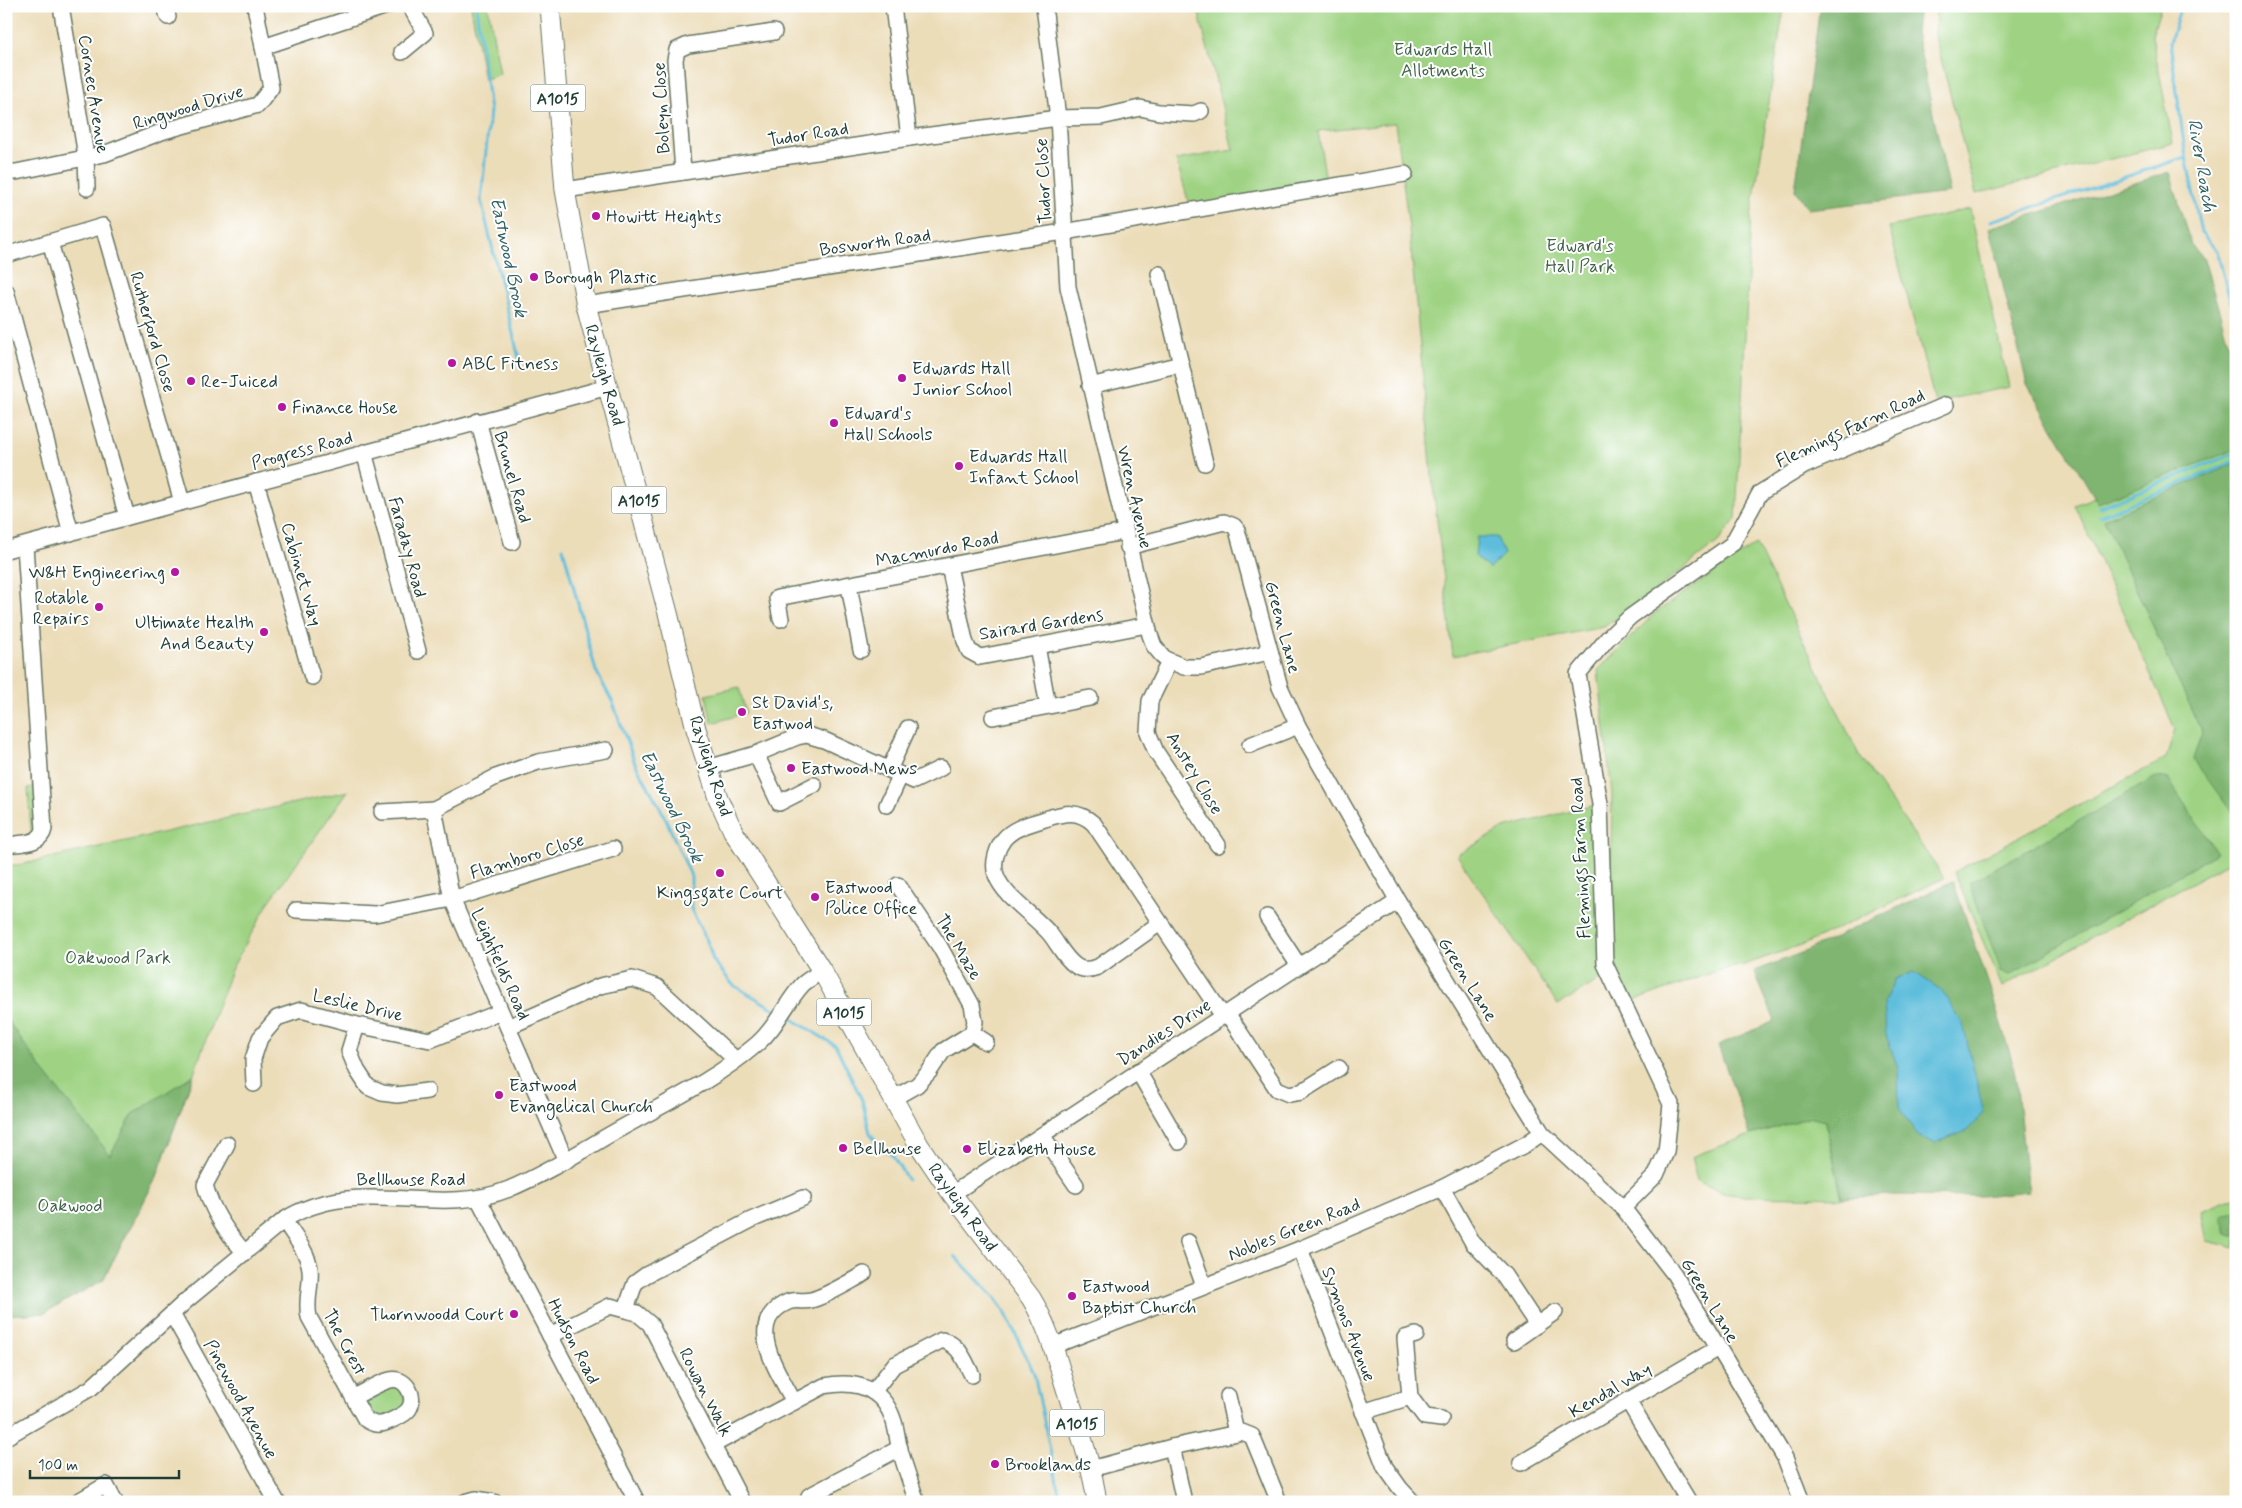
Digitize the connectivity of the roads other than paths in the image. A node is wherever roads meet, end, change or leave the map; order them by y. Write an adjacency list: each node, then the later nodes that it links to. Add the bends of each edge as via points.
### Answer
1 (61, 6): 14 (street, Cornec Avenue)
2 (255, 6): 9 (street, Ringwood Drive)
3 (387, 6): 9 (street)
4 (410, 6): 10 (street, via 425,33)
5 (550, 6): 19 (main road, Rayleigh Road / A1015)
6 (893, 6): 13 (street)
7 (1044, 6): 12 (street)
8 (774, 32): 16 (street, Boleyn Close, via 688,45 677,50 674,60)
9 (263, 47): 14 (street, Ringwood Drive, via 271,88 258,105 164,131 104,154)
10 (402, 52)
11 (1201, 111): 12 (street, Tudor Close, via 1194,114 1136,109 1101,117)
12 (1058, 118): 13 (street, Tudor Road); 20 (street, Tudor Close)
13 (909, 138): 16 (street, Tudor Road)
14 (86, 156): 15 (street, Ringwood Drive); 18 (street, Cornec Avenue)
15 (6, 172)
16 (683, 172): 19 (street, Tudor Road)
17 (1405, 174): 20 (street, Bosworth Road)
18 (86, 188)
19 (565, 190): 25 (main road, Rayleigh Road / A1015)
20 (1064, 232): 25 (street, Bosworth Road); 27 (street, Wren Avenue, via 1068,287)
21 (50, 242): 22 (street, Rutherford Close); 34 (street, Rutherford Close, via 103,226); 35 (street)
22 (6, 255)
23 (1160, 274): 26 (street)
24 (6, 291): 37 (street)
25 (586, 305): 28 (main road, Rayleigh Road / A1015)
26 (1181, 364): 27 (street); 32 (street)
27 (1090, 386): 36 (street, Wren Avenue)
28 (608, 387): 30 (street, Progress Road); 60 (main road, Rayleigh Road / A1015)
29 (1946, 405): 100 (street, Flemings Farm Road, via 1804,466 1760,493 1732,544 1630,617 1578,674 1600,804 1605,964 1671,1104 1666,1152 1656,1175)
30 (478, 421): 31 (street, Progress Road); 38 (street, Brunel Road)
31 (364, 452): 33 (street, Progress Road); 47 (street, Faraday Road)
32 (1205, 463)
33 (256, 482): 34 (street, Progress Road); 51 (street, Cabinet Way)
34 (182, 502): 35 (street, Progress Road)
35 (126, 517): 37 (street, Progress Road)
36 (1124, 532): 40 (street, Wren Avenue); 42 (street, Macmurdo Road)
37 (71, 533): 39 (street, Progress Road)
38 (512, 542)
39 (25, 546): 41 (street, Progress Road); 68 (street, via 43,834 37,840)
40 (1128, 547): 45 (street, Wren Avenue); 49 (street, Green Lane, via 1218,523 1234,526)
41 (6, 550)
42 (949, 566): 43 (street, Macmurdo Road); 46 (street, Sairard Gardens, via 964,641 973,654 984,657)
43 (849, 586): 44 (street, Macmurdo Road, via 777,598); 48 (street)
44 (781, 619)
45 (1146, 625): 46 (street, Sairard Gardens); 50 (street, Wren Avenue, via 1154,646)
46 (1037, 646): 53 (street)
47 (418, 650)
48 (861, 650)
49 (1270, 652): 50 (street, via 1201,668); 55 (street, Green Lane, via 1280,687)
50 (1169, 662): 67 (street, Anstey Close, via 1150,701 1148,732 1156,752)
51 (312, 677)
52 (1090, 698): 53 (street)
53 (1048, 706): 54 (street)
54 (993, 716)
55 (1298, 726): 57 (street); 72 (street, Green Lane)
56 (908, 728): 62 (street)
57 (1250, 745)
58 (606, 750): 65 (street, via 538,762 496,777)
59 (756, 754): 60 (street); 62 (street, via 807,735); 63 (street, via 779,802)
60 (708, 768): 77 (main road, Rayleigh Road / A1015, via 733,831)
61 (941, 768): 62 (street, via 916,781)
62 (895, 773): 64 (street)
63 (814, 785)
64 (887, 805)
65 (434, 809): 66 (street); 71 (street)
66 (382, 812)
67 (1218, 845)
68 (6, 846)
69 (612, 849): 71 (street, Flamboro Close)
70 (898, 885): 82 (street, The Maze, via 940,947 972,1005 975,1022)
71 (452, 899): 73 (street, Leighfields Road, via 375,914); 78 (street, Leighfields Road)
72 (1398, 901): 76 (street, Dandies Drive); 90 (street, Green Lane)
73 (296, 910)
74 (1267, 917): 76 (street)
75 (1160, 923): 75 (street, via 1094,824 1080,814 1065,813 1020,828 1004,839 999,847 995,865 999,881 1049,933 1068,959 1080,968 1098,967); 79 (street)
76 (1299, 966): 79 (street, Dandies Drive)
77 (822, 972): 84 (street, Bellhouse Road, via 805,983 758,1044); 89 (main road, Rayleigh Road / A1015)
78 (500, 1012): 80 (street, Leslie Drive, via 430,1040); 81 (street, Leighfields Road)
79 (1225, 1014): 85 (street, via 1277,1089 1289,1094 1301,1092); 86 (street, Dandies Drive)
80 (357, 1025): 87 (street, Leslie Drive, via 301,1010 277,1018 260,1038 253,1059); 88 (street, via 350,1051 368,1087 382,1094 397,1095)
81 (508, 1027): 84 (street, via 600,986 632,979 657,986); 94 (street, Leighfields Road)
82 (972, 1033): 83 (street); 89 (street, via 943,1051 917,1085)
83 (986, 1042)
84 (736, 1060): 94 (street, Bellhouse Road, via 699,1085)
85 (1339, 1068)
86 (1138, 1071): 91 (street, Dandies Drive); 92 (street)
87 (254, 1084)
88 (428, 1091)
89 (892, 1099): 97 (main road, Rayleigh Road / A1015)
90 (1542, 1133): 96 (street, Nobles Green Road); 100 (street, Green Lane)
91 (1042, 1134): 95 (street); 97 (street, Dandies Drive)
92 (1180, 1142)
93 (228, 1144): 104 (street, via 205,1185 223,1227)
94 (566, 1161): 98 (street, Bellhouse Road, via 508,1189)
95 (1076, 1185)
96 (1442, 1188): 103 (street, Nobles Green Road); 110 (street, via 1473,1243 1504,1275)
97 (952, 1194): 114 (main road, Rayleigh Road / A1015, via 1032,1298)
98 (478, 1198): 101 (street, Bellhouse Road, via 347,1198 314,1205); 112 (street, Hudson Road)
99 (803, 1198): 107 (street, via 750,1220 646,1275 635,1283)
100 (1623, 1208): 115 (street, Green Lane, via 1674,1274)
101 (284, 1220): 104 (street, Bellhouse Road); 119 (street, The Crest, via 310,1270 308,1316)
102 (1188, 1242): 106 (street)
103 (1300, 1249): 106 (street, Nobles Green Road); 123 (street, Symons Avenue)
104 (245, 1253): 109 (street, Bellhouse Road)
105 (864, 1274): 122 (street, via 812,1300 789,1301 772,1312 766,1328 767,1350)
106 (1204, 1286): 114 (street, Nobles Green Road)
107 (626, 1309): 112 (street, via 610,1306); 127 (street, Rowan Walk, via 650,1324)
108 (1555, 1312): 110 (street)
109 (172, 1314): 126 (street, Bellhouse Road, via 91,1388); 135 (street, Pinewood Avenue)
110 (1537, 1325): 113 (street)
111 (1416, 1334): 120 (street, via 1405,1338)
112 (550, 1336): 138 (street, Hudson Road)
113 (1514, 1340)
114 (1053, 1346): 131 (main road, Rayleigh Road / A1015)
115 (1718, 1348): 121 (street, Kendal Way); 146 (street, Green Lane, via 1784,1458)
116 (972, 1375): 117 (street, via 958,1348 942,1340 894,1365)
117 (874, 1392): 122 (street, via 841,1383 824,1386); 128 (street, via 886,1402)
118 (1228, 1396): 125 (street)
119 (354, 1397)
120 (1410, 1397): 123 (street, Symons Avenue); 124 (street, via 1425,1417)
121 (1628, 1401): 130 (street, Kendal Way); 145 (street)
122 (794, 1402): 127 (street)
123 (1363, 1412): 144 (street, Symons Avenue, via 1385,1467)
124 (1441, 1418)
125 (1236, 1433): 129 (street); 143 (street, via 1252,1436)
126 (6, 1437)
127 (713, 1445): 139 (street, Rowan Walk)
128 (900, 1448): 132 (street); 140 (street)
129 (1172, 1448): 131 (street); 142 (street)
130 (1521, 1463)
131 (1091, 1469): 141 (main road, Rayleigh Road / A1015)
132 (819, 1496)
133 (77, 1502): 134 (street, via 106,1485)
134 (116, 1502)
135 (276, 1502)
136 (465, 1502): 137 (street, via 476,1499)
137 (494, 1502)
138 (638, 1502)
139 (742, 1502)
140 (917, 1502)
141 (1097, 1502)
142 (1184, 1502)
143 (1279, 1502)
144 (1413, 1502)
145 (1689, 1502)
146 (1802, 1502)

